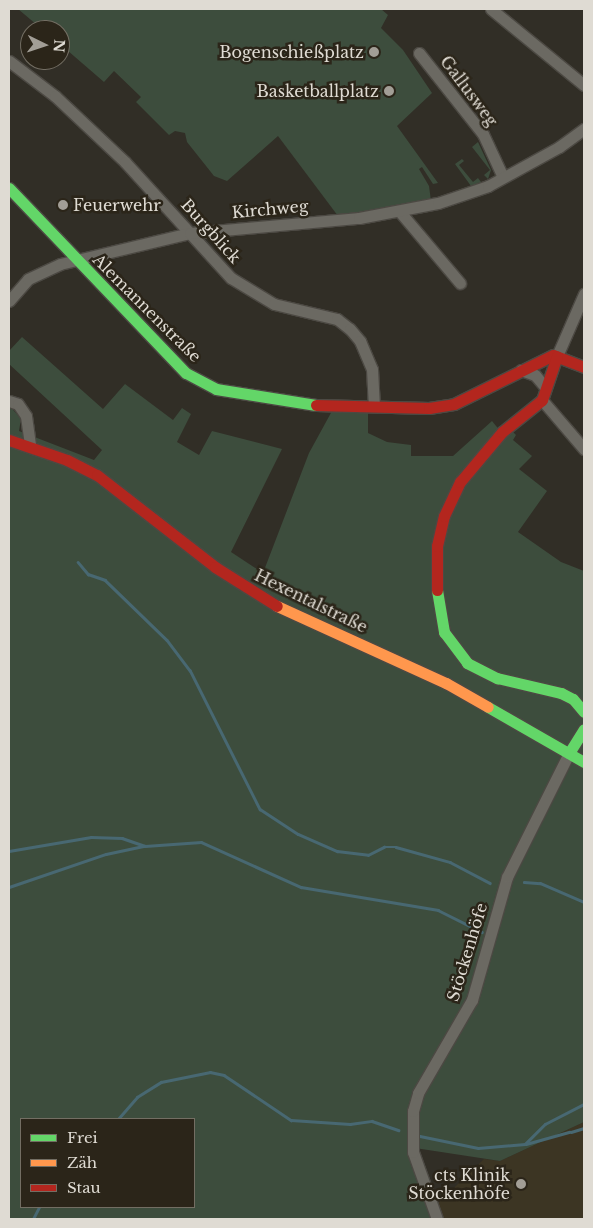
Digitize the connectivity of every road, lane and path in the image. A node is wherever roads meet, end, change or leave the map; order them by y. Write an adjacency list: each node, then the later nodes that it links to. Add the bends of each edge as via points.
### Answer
1 (493, 9): 4 (street)
2 (419, 53): 6 (street, Gallusweg, via 483,134)
3 (9, 61): 9 (street, Burgblick, via 55,96 125,162)
4 (584, 85)
5 (584, 129): 6 (street, Kirchweg, via 559,147)
6 (503, 177): 8 (street, Kirchweg, via 480,189)
7 (9, 188): 10 (street, Alemannenstraße)
8 (400, 212): 9 (street, Kirchweg); 11 (street)
9 (190, 233): 10 (street, Kirchweg); 20 (street, Burgblick, via 231,278 252,293 296,311 337,319 350,329 360,341 372,369)
10 (77, 260): 13 (street, Kirchweg, via 28,279); 20 (street, Alemannenstraße, via 186,373 216,389 306,405)
11 (460, 283)
12 (584, 294): 14 (street)
13 (9, 301)
14 (557, 356): 15 (street); 16 (street, Alemannenstraße); 17 (street)
15 (584, 367)
16 (521, 370): 17 (street, via 535,375); 20 (street, Alemannenstraße, via 454,404 429,408)
17 (545, 386): 18 (street)
18 (542, 400): 23 (street); 24 (street, via 502,432 460,482 444,516 437,546 437,603 444,632 468,664 504,681 561,694 573,699)
19 (9, 401): 22 (street, via 18,404 26,416)
20 (374, 406)
21 (9, 440): 22 (street, Hexentalstraße)
22 (30, 446): 26 (street, Hexentalstraße, via 97,475 215,567 271,603 446,683)
23 (584, 449)
24 (584, 712)
25 (584, 729): 26 (street)
26 (569, 753): 27 (street, Hexentalstraße); 28 (street, Stöckenhöfe, via 558,781 507,876 472,1000 416,1102 411,1135 413,1152)
27 (584, 762)
28 (436, 1219)

